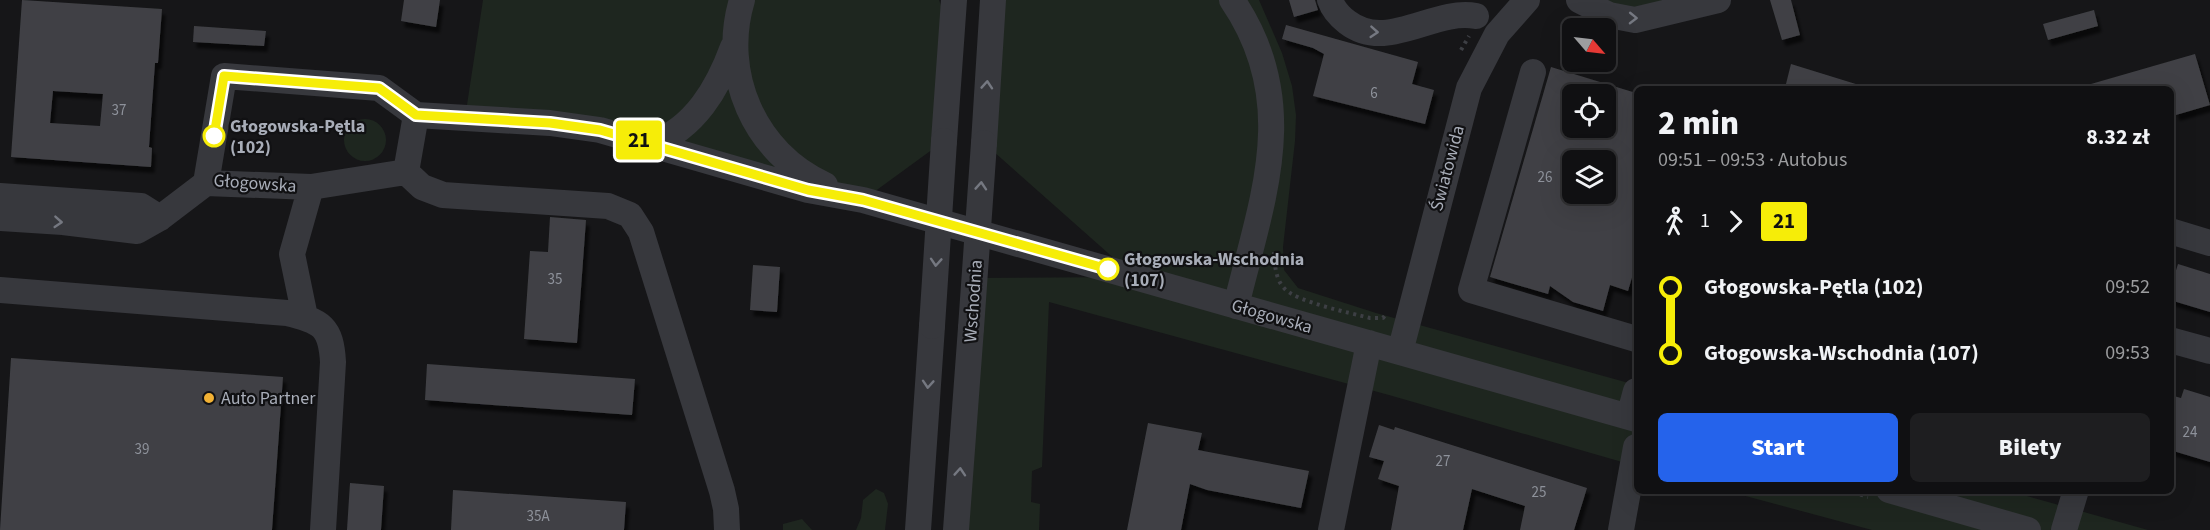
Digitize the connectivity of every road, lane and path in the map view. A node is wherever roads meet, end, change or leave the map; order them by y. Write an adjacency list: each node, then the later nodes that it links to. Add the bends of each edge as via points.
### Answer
1 (742, 0): 11 (street)
2 (954, 0): 40 (street, one-way to 40, bridge)
3 (993, 0): 41 (street, Wschodnia, one-way to 3, bridge)
4 (1232, 0): 26 (street, via 1261,60 1272,134 1264,193)
5 (1330, 0): 9 (street, one-way to 9, via 1351,25 1376,34 1459,16)
6 (1527, 0): 10 (street, Światowida)
7 (1579, 0): 8 (street, one-way to 8, via 1609,15 1635,20)
8 (1718, 0)
9 (1473, 8): 10 (street, via 1481,23)
10 (1497, 34): 33 (street, Światowida, via 1466,99)
11 (735, 41): 14 (street, via 721,76 701,108 673,134); 19 (street, via 740,90 765,136 783,158 806,175)
12 (1533, 72): 29 (street, via 1471,290)
13 (416, 115): 14 (street, Głogowska, via 567,125); 15 (street); 16 (street, Głogowska, via 379,88 224,76)
14 (652, 144): 19 (street, Głogowska, via 808,190)
15 (406, 172): 17 (street, Głogowska); 39 (street, via 422,187 443,195 608,206 630,215 641,232 722,491)
16 (206, 183): 17 (street, Głogowska); 21 (street)
17 (311, 187): 27 (street, via 292,254)
18 (0, 196): 21 (street, via 141,206)
19 (863, 200): 26 (street, Głogowska)
20 (0, 218): 21 (street, one-way to 21, via 137,231)
21 (160, 218)
22 (2174, 232): 23 (street)
23 (2210, 243)
24 (0, 290): 27 (street)
25 (1296, 297): 28 (path, via 1370,318)
26 (1236, 306): 31 (street, Głogowska)
27 (305, 317): 38 (street, via 326,329 332,349)
28 (1383, 318)
29 (1634, 338)
30 (2174, 341): 32 (street)
31 (1369, 343): 33 (street, Głogowska); 42 (street)
32 (2210, 351)
33 (1400, 352): 34 (street, Głogowska)
34 (1633, 418)
35 (1634, 458): 43 (street)
36 (1903, 494): 44 (street)
37 (2075, 494): 45 (street)
38 (323, 530)
39 (727, 530)
40 (918, 530)
41 (956, 530)
42 (1331, 530)
43 (1621, 530)
44 (2028, 530)
45 (2064, 530)

